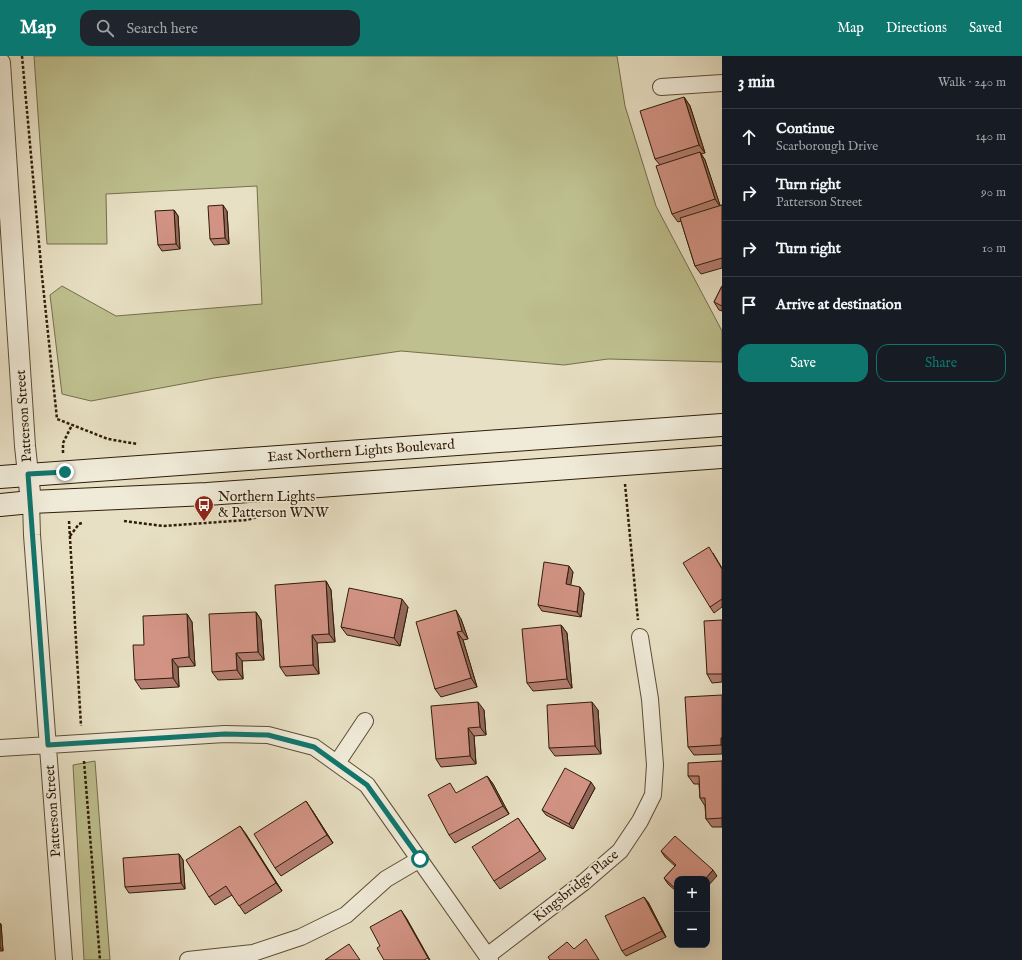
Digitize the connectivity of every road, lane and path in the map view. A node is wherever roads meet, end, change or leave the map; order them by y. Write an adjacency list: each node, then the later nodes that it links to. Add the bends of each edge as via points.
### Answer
1 (22, 56): 6 (path, via 57,419 72,425)
2 (0, 63): 8 (street, Patterson Street)
3 (722, 83): 4 (street)
4 (661, 87)
5 (722, 425): 8 (main road, East Northern Lights Boulevard)
6 (63, 444)
7 (722, 457): 11 (main road, via 207,494)
8 (28, 474): 9 (main road, East Northern Lights Boulevard); 11 (street, Patterson Street)
9 (0, 477)
10 (625, 482): 15 (path)
11 (31, 502): 12 (main road); 17 (street, Patterson Street)
12 (0, 505)
13 (70, 536): 14 (path)
14 (71, 553)
15 (640, 637): 21 (street, Kingsbridge Place, via 650,699 655,765 653,795 620,851)
16 (365, 721): 19 (street)
17 (48, 745): 18 (street); 19 (street, via 225,734 268,735 314,747); 22 (street, Patterson Street)
18 (0, 748)
19 (336, 763): 20 (street, via 367,785)
20 (420, 859): 21 (street); 23 (street, via 386,879 346,915 301,937 253,953)
21 (489, 958)
22 (64, 960)
23 (188, 960)

